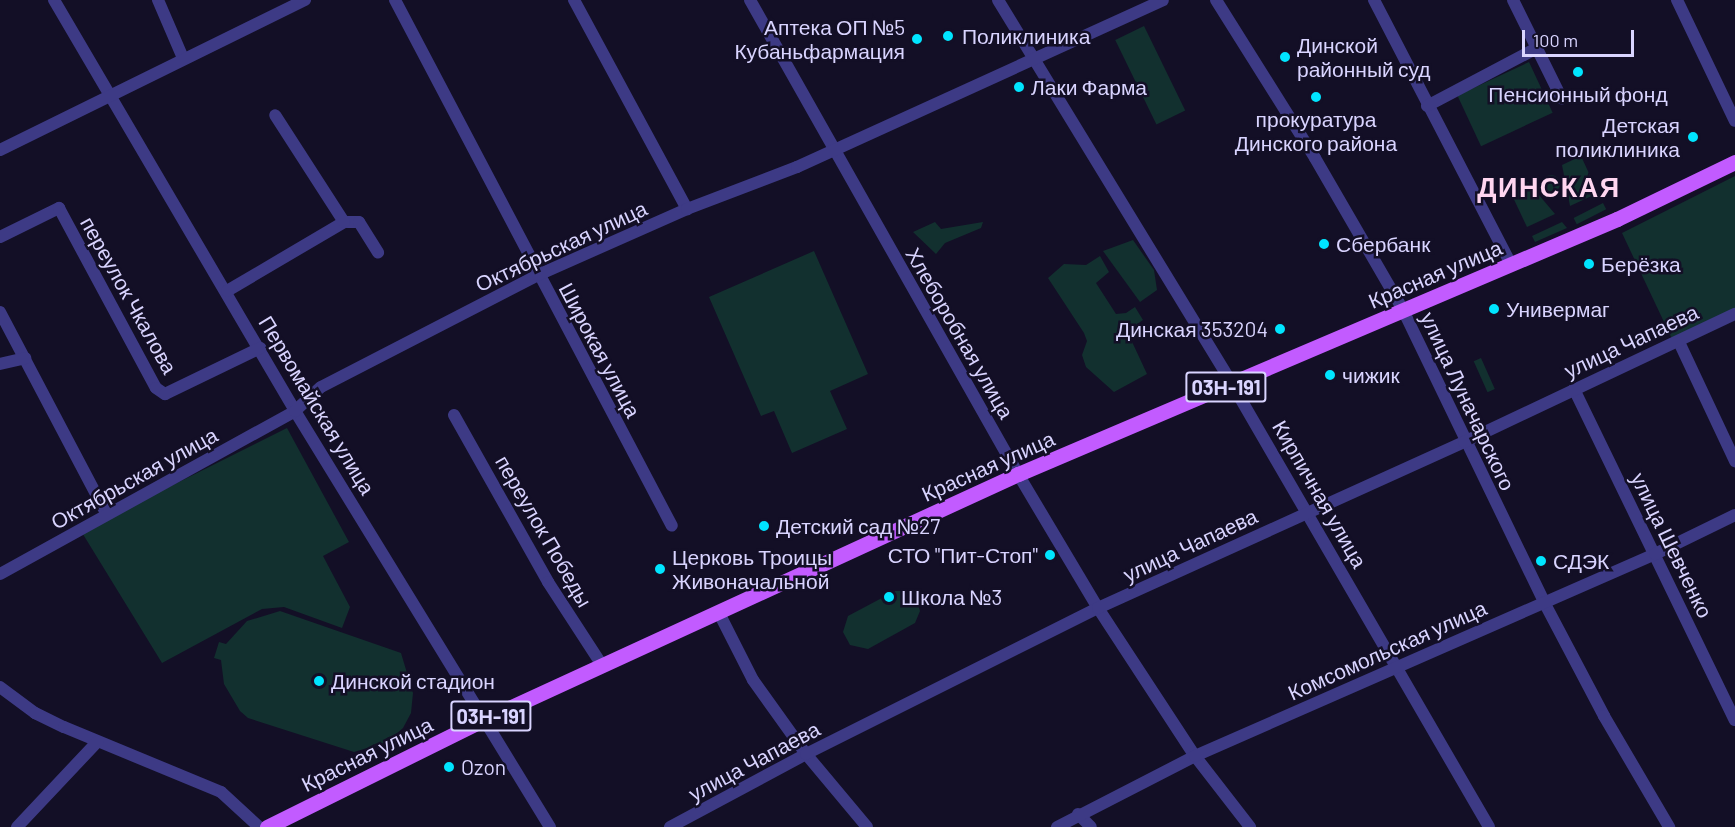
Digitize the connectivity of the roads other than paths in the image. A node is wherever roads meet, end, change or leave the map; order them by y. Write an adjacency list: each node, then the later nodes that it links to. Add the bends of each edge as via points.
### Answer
1 (54, 0): 16 (street, Первомайская улица)
2 (158, 0): 14 (street)
3 (303, 0): 14 (street)
4 (395, 0): 29 (street, Широкая улица)
5 (574, 0): 24 (street)
6 (750, 0): 21 (street, Хлеборобная улица)
7 (998, 0): 15 (street, Кирпичная улица)
8 (1163, 0): 15 (street, Октябрьская улица)
9 (1216, 0): 31 (street, улица Луначарского, via 1315,158)
10 (1374, 0): 18 (street)
11 (1514, 0): 13 (street)
12 (1677, 0): 20 (street)
13 (1537, 48): 17 (street); 18 (street)
14 (183, 58): 16 (street)
15 (1034, 59): 21 (street, Октябрьская улица); 38 (street, Кирпичная улица)
16 (111, 95): 22 (street); 30 (street, Первомайская улица)
17 (1562, 99)
18 (1427, 106): 28 (street)
19 (275, 115): 25 (street)
20 (1735, 120)
21 (833, 148): 24 (street, Октябрьская улица, via 797,167); 44 (street, Хлеборобная улица)
22 (0, 150)
23 (1735, 162): 28 (main road, Красная улица / 03Н-191)
24 (687, 209): 29 (street, Октябрьская улица)
25 (344, 222): 27 (street, via 358,222); 30 (street)
26 (0, 237): 35 (street, переулок Чкалова, via 59,208 156,388 165,394)
27 (378, 254)
28 (1511, 264): 31 (main road, Красная улица / 03Н-191)
29 (538, 275): 40 (street, Октябрьская улица, via 321,387); 48 (street, Широкая улица)
30 (227, 291): 35 (street, Первомайская улица)
31 (1403, 310): 38 (main road, Красная улица / 03Н-191); 42 (street, улица Луначарского)
32 (0, 312): 36 (street)
33 (1735, 314): 34 (street, улица Чапаева)
34 (1679, 342): 39 (street, улица Чапаева); 43 (street)
35 (260, 348): 40 (street, Первомайская улица)
36 (25, 358): 37 (street); 46 (street)
37 (0, 364)
38 (1232, 384): 44 (main road, Красная улица / 03Н-191); 45 (street, Кирпичная улица)
39 (1574, 389): 42 (street, улица Чапаева); 49 (street, улица Шевченко)
40 (295, 411): 46 (street, Октябрьская улица); 57 (street, Первомайская улица)
41 (454, 415): 54 (street, переулок Победы, via 548,582)
42 (1464, 442): 45 (street, улица Чапаева); 51 (street, улица Луначарского)
43 (1735, 461)
44 (1018, 474): 52 (street, Хлеборобная улица); 53 (main road, Красная улица / 03Н-191)
45 (1308, 512): 52 (street, улица Чапаева); 55 (street, Кирпичная улица)
46 (106, 513): 50 (street, Октябрьская улица)
47 (1735, 515): 49 (street, Комсомольская улица)
48 (672, 526)
49 (1655, 554): 51 (street, Комсомольская улица); 58 (street, улица Шевченко)
50 (0, 574)
51 (1544, 602): 55 (street, Комсомольская улица); 73 (street, улица Луначарского, via 1604,716)
52 (1098, 608): 60 (street, улица Чапаева); 61 (street, Хлеборобная улица)
53 (718, 613): 54 (main road, Красная улица / 03Н-191); 60 (street, via 753,680)
54 (602, 665): 57 (main road, Красная улица / 03Н-191)
55 (1398, 666): 61 (street, Комсомольская улица); 72 (street, Кирпичная улица)
56 (0, 687): 59 (street, via 35,713)
57 (485, 719): 65 (main road, Красная улица / 03Н-191); 66 (street, Первомайская улица)
58 (1735, 720)
59 (97, 742): 63 (street); 64 (street, via 221,792)
60 (806, 754): 67 (street, улица Чапаева); 68 (street)
61 (1195, 756): 62 (street, Комсомольская улица); 71 (street, Хлеборобная улица)
62 (1078, 814): 69 (street, Комсомольская улица); 70 (street)
63 (17, 827)
64 (259, 827)
65 (267, 827)
66 (550, 827)
67 (670, 827)
68 (867, 827)
69 (1057, 827)
70 (1091, 827)
71 (1250, 827)
72 (1489, 827)
73 (1670, 827)

